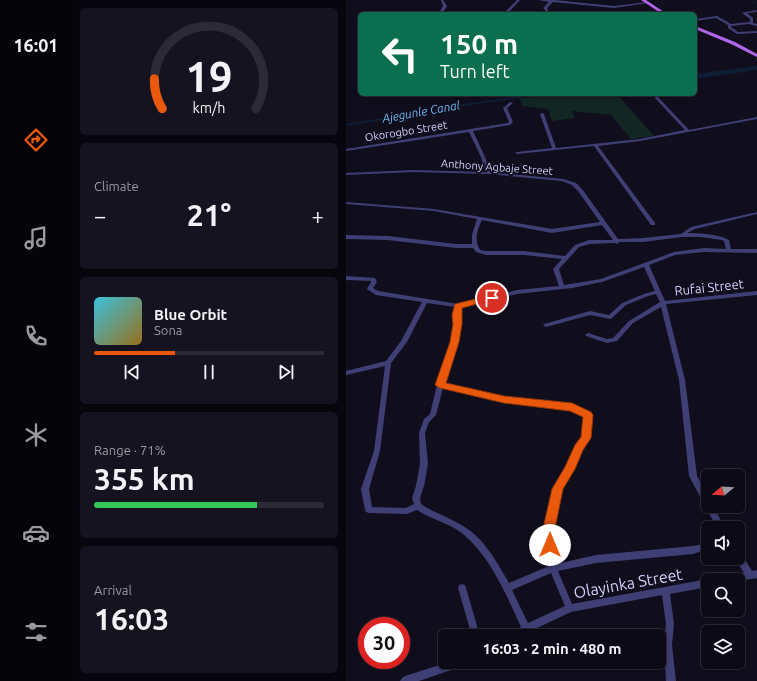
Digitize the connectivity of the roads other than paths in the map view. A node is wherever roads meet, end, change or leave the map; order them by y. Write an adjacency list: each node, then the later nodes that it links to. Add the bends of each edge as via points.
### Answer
1 (442, 0): 9 (street, via 445,6)
2 (519, 0): 10 (street)
3 (539, 0): 5 (street)
4 (585, 0): 7 (street)
5 (552, 1): 7 (street); 11 (street, via 545,8)
6 (643, 2): 7 (street, via 614,7); 12 (main road); 13 (main road)
7 (583, 4)
8 (756, 11): 15 (street, via 744,13 752,19)
9 (443, 12)
10 (507, 12)
11 (547, 12)
12 (657, 12)
13 (661, 12)
14 (697, 20): 17 (street, via 717,17)
15 (752, 23): 16 (street); 17 (street)
16 (757, 25)
17 (730, 26): 19 (street, via 737,33)
18 (697, 29): 20 (main road)
19 (757, 32)
20 (757, 57)
21 (656, 97): 26 (street)
22 (511, 103): 25 (street, Okorogbo Street, via 505,108 511,123)
23 (542, 114): 28 (street)
24 (757, 118): 26 (street)
25 (470, 130): 29 (street, Okorogbo Street); 31 (street)
26 (688, 131): 27 (street, via 640,140)
27 (594, 144): 28 (street); 37 (street)
28 (554, 149): 30 (street)
29 (346, 150)
30 (517, 153)
31 (488, 173): 32 (street, Anthony Agbaje Street, via 413,171); 36 (street, Anthony Agbaje Street, via 563,180 574,184)
32 (346, 174)
33 (346, 203): 35 (street, via 434,210)
34 (757, 213): 38 (street, via 693,228)
35 (480, 218): 36 (street, via 552,231); 41 (street, via 474,234)
36 (603, 222): 40 (street, Anthony Agbaje Street)
37 (653, 224)
38 (682, 235): 40 (street); 42 (street, via 701,235 726,240)
39 (346, 237): 41 (street)
40 (617, 242): 44 (street, via 581,244)
41 (474, 246): 44 (street, via 481,253 534,254)
42 (729, 251): 43 (street); 45 (street, via 687,252 662,257)
43 (757, 251)
44 (565, 258): 47 (street, via 556,269)
45 (646, 264): 47 (street, via 602,280); 48 (street)
46 (346, 278): 50 (street, via 370,278 374,282 370,289 372,291)
47 (562, 286): 52 (street, via 517,292)
48 (659, 292): 51 (street); 53 (street, via 624,304 610,317 590,313)
49 (757, 293): 51 (street, Rufai Street)
50 (425, 301): 52 (street); 55 (street, via 404,342)
51 (663, 303): 54 (street, via 631,322 615,340 607,341); 58 (street, via 682,380 694,476)
52 (458, 306): 57 (street, via 455,342)
53 (546, 325)
54 (588, 335)
55 (388, 363): 56 (street); 59 (street, via 377,450 365,489 369,510 407,511)
56 (346, 373)
57 (440, 385): 59 (street, via 433,415 426,421 422,433 424,464 416,498); 62 (street, via 504,399 572,407 588,415 586,438 578,448 556,496 548,533)
58 (701, 490)
59 (418, 506): 66 (street, via 466,532 489,558)
60 (701, 548): 62 (street, via 596,559)
61 (745, 564): 63 (street)
62 (553, 568): 66 (street); 68 (street)
63 (753, 574)
64 (701, 584): 67 (street, Olayinka Street)
65 (462, 588): 70 (street)
66 (507, 588): 69 (street)
67 (666, 591): 68 (street, Olayinka Street); 73 (street, via 670,624 668,640)
68 (570, 608): 69 (street, Olayinka Street)
69 (526, 628)
70 (474, 629)
71 (443, 669): 72 (street)
72 (405, 681)
73 (671, 681)

